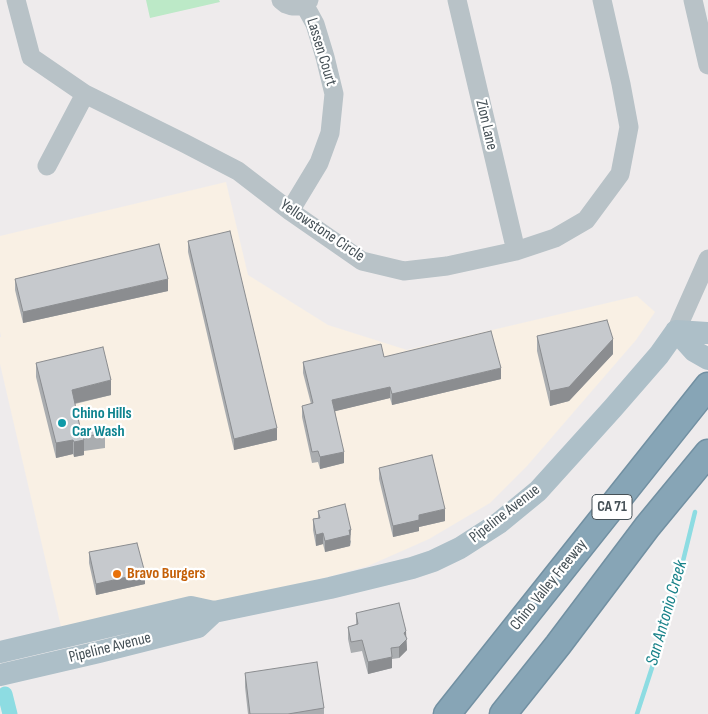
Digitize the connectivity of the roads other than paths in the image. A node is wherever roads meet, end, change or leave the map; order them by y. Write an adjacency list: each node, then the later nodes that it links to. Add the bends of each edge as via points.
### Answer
1 (16, 0): 8 (street, Yellowstone Circle, via 31,57)
2 (281, 0): 6 (street, Lassen Court, via 292,6)
3 (457, 0): 11 (street, Zion Lane)
4 (602, 0): 11 (street, Yellowstone Circle, via 629,127 620,174 586,220 555,238)
5 (693, 0): 7 (street)
6 (306, 2): 10 (street, Lassen Court, via 326,57 334,94 330,133 319,163)
7 (708, 65)
8 (85, 94): 9 (street); 10 (street, Yellowstone Circle, via 238,171)
9 (47, 166)
10 (290, 210): 11 (street, Yellowstone Circle, via 362,262 404,271 447,266)
11 (516, 251)
12 (708, 259): 13 (street)
13 (676, 332): 14 (main road); 15 (main road, via 694,351); 18 (main road, Pipeline Avenue, via 538,491 460,548 412,568 214,612 198,627 99,652)
14 (708, 333)
15 (708, 359)
16 (708, 386): 19 (highway, Chino Valley Freeway / CA 71)
17 (708, 453): 20 (highway, CA 71)
18 (8, 662)
19 (447, 714)
20 (504, 714)

